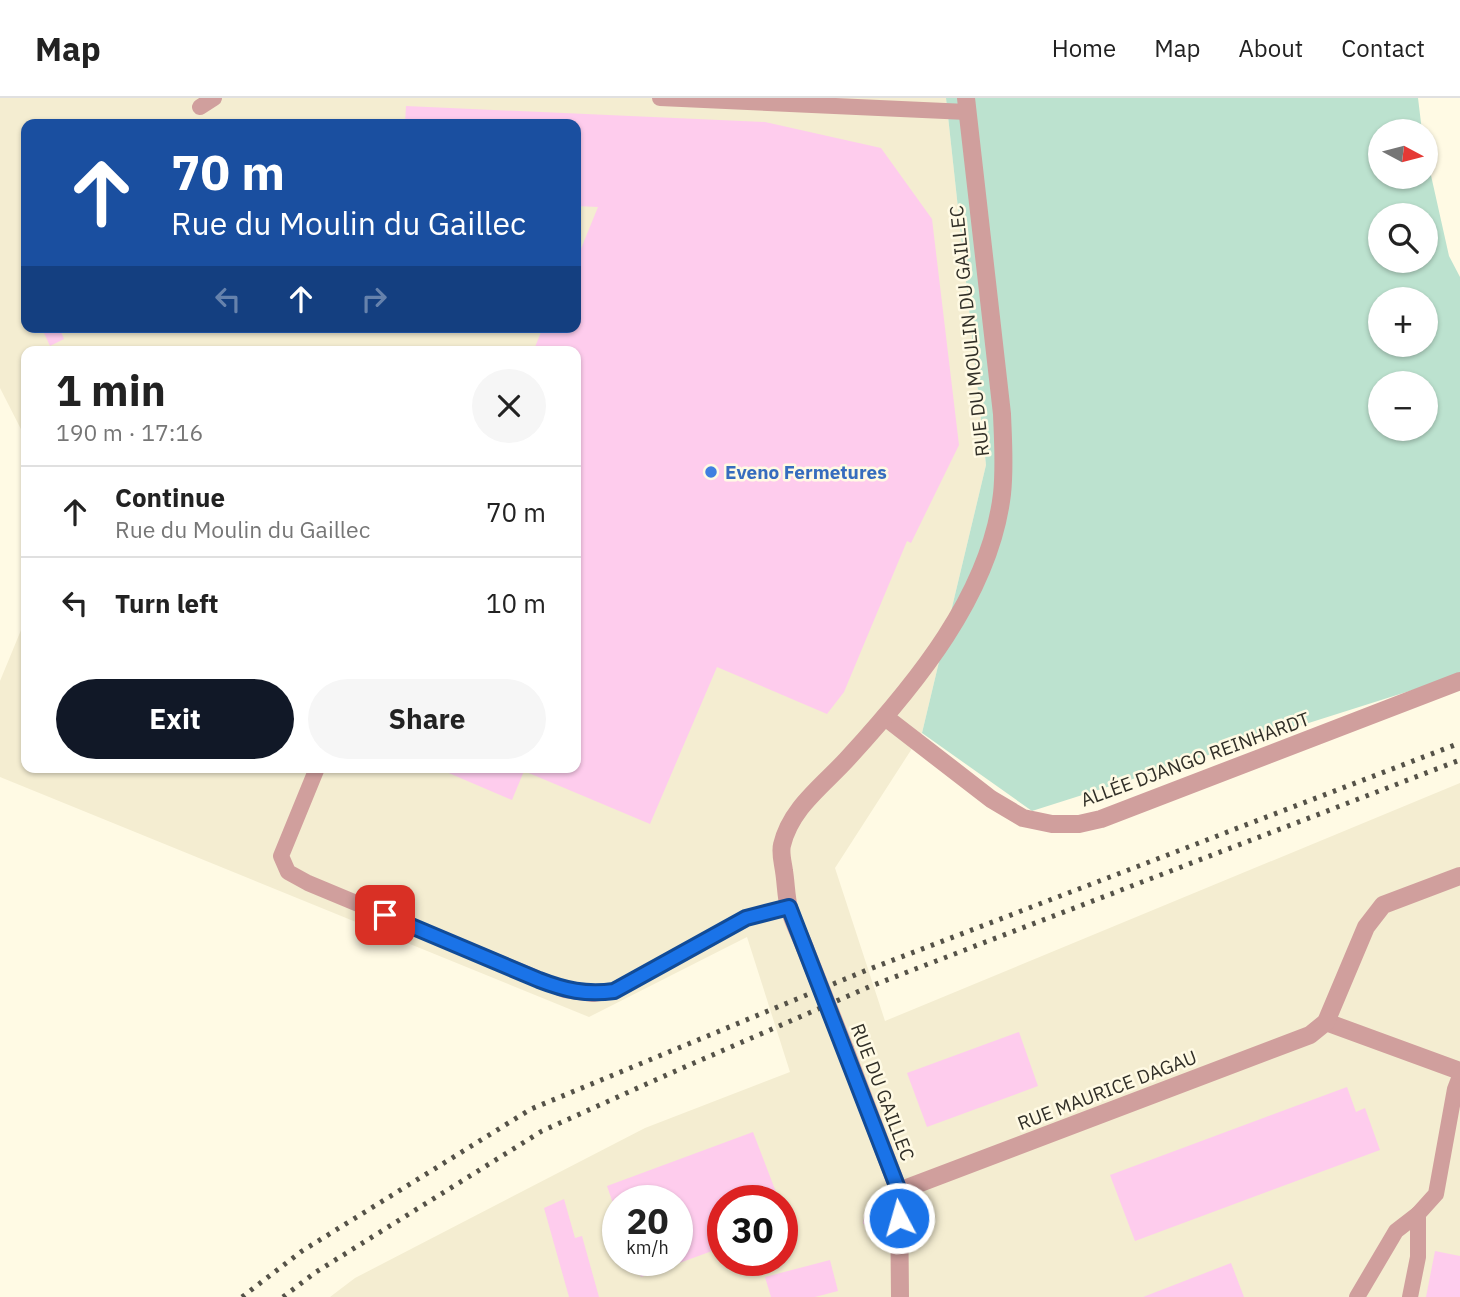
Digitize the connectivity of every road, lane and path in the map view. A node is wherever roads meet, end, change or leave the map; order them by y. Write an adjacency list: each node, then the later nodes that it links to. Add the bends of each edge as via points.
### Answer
1 (660, 98): 2 (lane)
2 (966, 105): 4 (street, RUE DU MOULIN DU GAILLEC, via 1002,414 1002,495 979,578 946,636)
3 (1460, 681): 4 (street, ALLÉE DJANGO REINHARDT, via 1079,824 1023,818 991,799)
4 (885, 717): 7 (street, RUE DU MOULIN DU GAILLEC, via 799,808 789,826 781,848)
5 (315, 773): 7 (lane, via 281,856 288,872 565,990 614,991 746,918)
6 (1460, 876): 9 (street, via 1383,905 1366,928)
7 (789, 907): 8 (street, RUE DU MOULIN DU GAILLEC)
8 (805, 948): 12 (street, RUE DU GAILLEC, bridge)
9 (1326, 1022): 10 (street); 12 (street, RUE MAURICE DAGAU, via 1310,1035)
10 (1460, 1071)
11 (1460, 1076): 13 (lane, via 1436,1194)
12 (899, 1191): 14 (street, RUE DU GAILLEC)
13 (1418, 1214): 15 (lane, via 1396,1231); 16 (lane, via 1418,1257)
14 (901, 1297)
15 (1357, 1297)
16 (1410, 1297)

